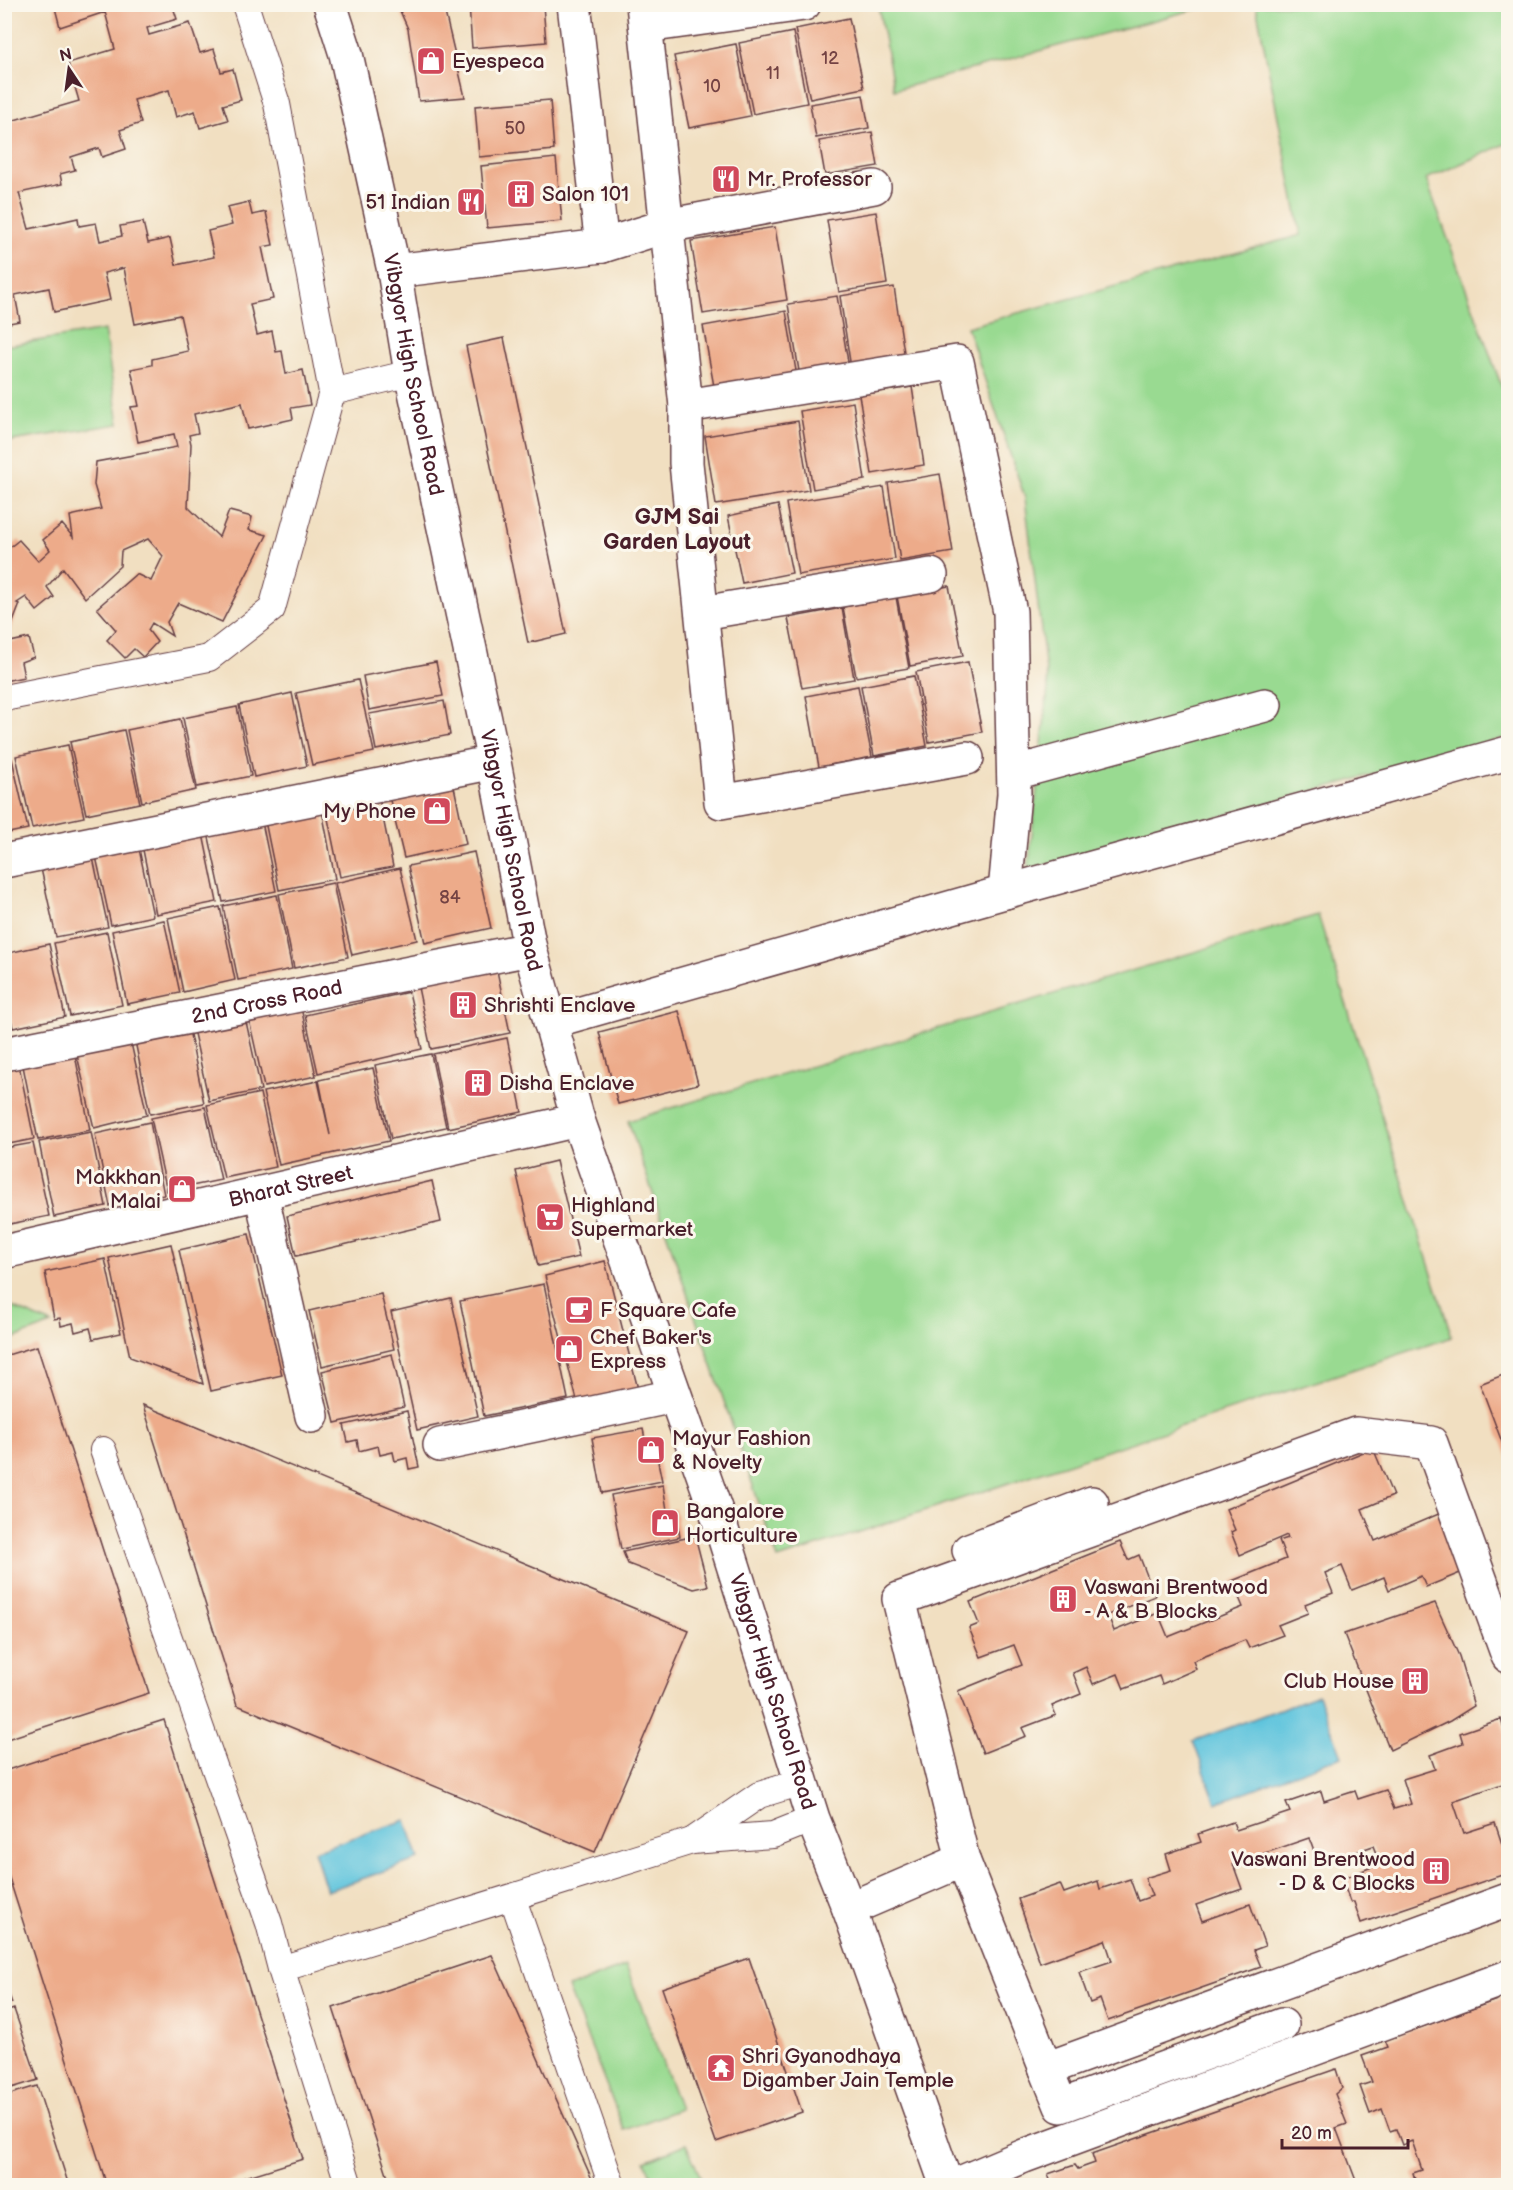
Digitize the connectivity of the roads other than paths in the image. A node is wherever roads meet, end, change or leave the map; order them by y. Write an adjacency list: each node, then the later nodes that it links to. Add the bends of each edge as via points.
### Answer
1 (245, 4): 11 (lane, via 277,104)
2 (330, 4): 9 (street, Vibgyor High School Road, via 346,54)
3 (574, 4): 8 (street)
4 (804, 4): 5 (street)
5 (644, 15): 7 (street)
6 (874, 187): 7 (street)
7 (666, 226): 8 (street); 12 (street)
8 (602, 246): 9 (street)
9 (394, 271): 10 (street, Vibgyor High School Road)
10 (411, 373): 11 (lane); 19 (street, Vibgyor High School Road)
11 (332, 392): 15 (lane, via 273,609 209,658)
12 (686, 406): 14 (street, via 686,463); 20 (street, via 957,362 1010,612)
13 (931, 575): 14 (street)
14 (702, 613): 18 (street, via 721,802)
15 (4, 698)
16 (1265, 705): 20 (street)
17 (1509, 753): 22 (street)
18 (967, 758)
19 (494, 762): 21 (street); 23 (street, Vibgyor High School Road)
20 (1014, 773): 22 (street)
21 (4, 861)
22 (1005, 892): 24 (street)
23 (530, 949): 24 (street, Vibgyor High School Road); 25 (street, 2nd Cross Road)
24 (550, 1022): 26 (street, Vibgyor High School Road)
25 (4, 1054)
26 (578, 1120): 27 (street, Bharat Street); 29 (street, Vibgyor High School Road)
27 (261, 1193): 28 (street, Bharat Street); 30 (street)
28 (4, 1252)
29 (674, 1396): 31 (street); 36 (street, Vibgyor High School Road, via 717,1514)
30 (312, 1416)
31 (440, 1445)
32 (103, 1450): 43 (lane, via 269,1923)
33 (1092, 1503): 34 (street, via 894,1579)
34 (899, 1599): 35 (street, via 1356,1434 1431,1443); 39 (street)
35 (1509, 1656)
36 (801, 1782): 37 (street, Vibgyor High School Road); 38 (lane, via 759,1795)
37 (813, 1819): 38 (lane, via 774,1835); 42 (street, Vibgyor High School Road)
38 (692, 1841): 40 (lane)
39 (963, 1860): 42 (street); 46 (street)
40 (513, 1899): 43 (lane); 48 (lane)
41 (1509, 1900): 46 (street)
42 (849, 1909): 49 (street, Vibgyor High School Road)
43 (281, 1969): 47 (lane)
44 (1509, 1977): 50 (street, via 1024,2156)
45 (1282, 2025): 46 (street, via 1061,2106)
46 (1046, 2069)
47 (349, 2186)
48 (612, 2186)
49 (947, 2186)
50 (953, 2186)

